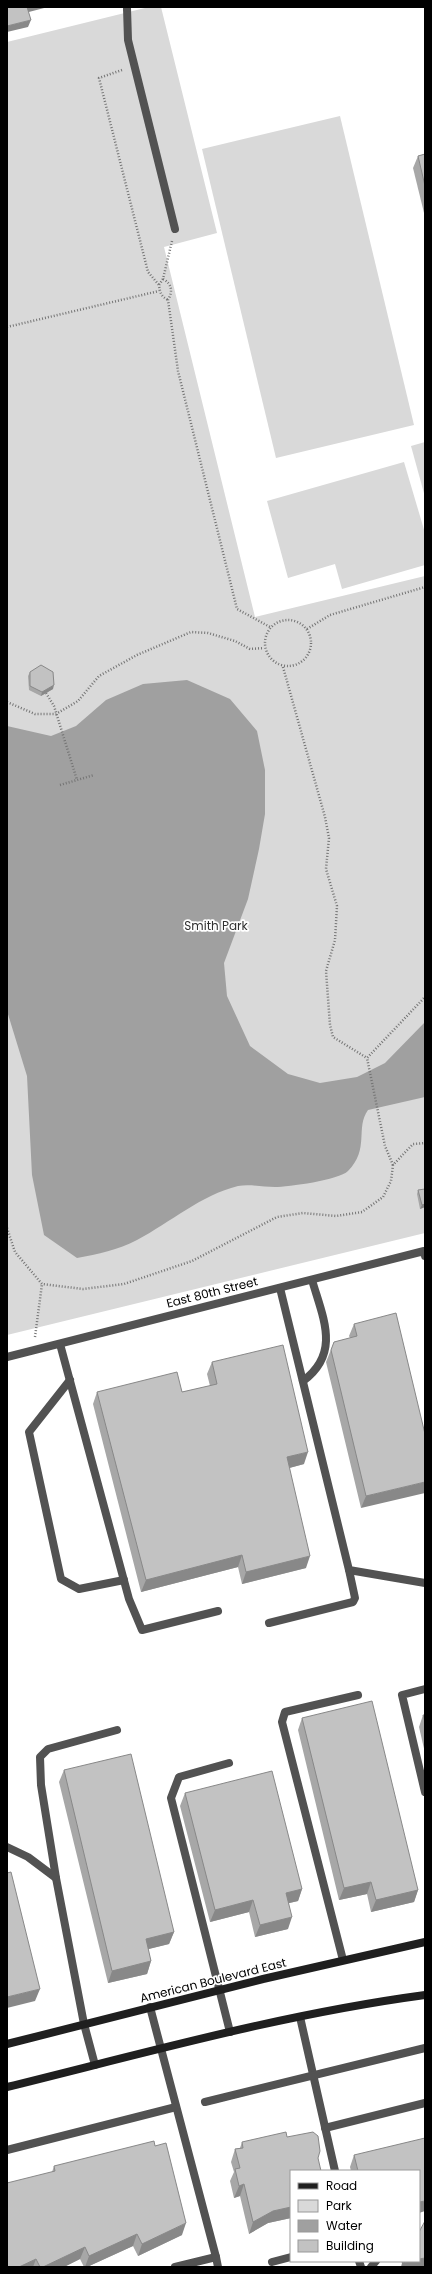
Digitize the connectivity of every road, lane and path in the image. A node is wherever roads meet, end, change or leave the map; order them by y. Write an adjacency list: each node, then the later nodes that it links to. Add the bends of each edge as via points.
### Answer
1 (127, 7): 2 (street, via 128,40)
2 (135, 67): 3 (street); 5 (path, via 99,78 148,272)
3 (175, 229): 4 (path)
4 (163, 279): 5 (path); 7 (path, via 169,282 171,288 172,294)
5 (159, 285): 6 (path)
6 (159, 291): 7 (path); 8 (path)
7 (168, 300): 10 (path, via 178,371 237,609)
8 (7, 327)
9 (425, 586): 11 (path, via 330,615)
10 (270, 626): 11 (path, via 282,620 296,621); 12 (path, via 264,636)
11 (307, 629): 13 (path, via 312,642 308,656 297,665)
12 (264, 648): 13 (path, via 271,660); 16 (path, via 250,649 236,641 208,633 191,632 137,655 99,676 78,701)
13 (283, 667): 21 (path, via 324,817 328,838 326,869 338,906 335,940 326,971 330,1025 333,1037)
14 (46, 693): 16 (path)
15 (7, 702): 16 (path, via 35,714)
16 (56, 714): 18 (path)
17 (94, 775): 18 (path)
18 (77, 780): 19 (path)
19 (60, 785)
20 (425, 997): 21 (path)
21 (367, 1058): 23 (path, via 385,1146)
22 (425, 1143): 23 (path, via 413,1144)
23 (393, 1165): 27 (path, via 391,1181 383,1197 362,1212 336,1216 303,1213 277,1217 192,1261 124,1284 83,1289)
24 (7, 1228): 27 (path, via 15,1252)
25 (424, 1254): 26 (street, East 80th Street)
26 (312, 1280): 28 (street, East 80th Street); 33 (street, via 328,1341 315,1372)
27 (42, 1284): 30 (path)
28 (280, 1288): 29 (street, East 80th Street); 33 (street)
29 (60, 1344): 30 (street, East 80th Street); 32 (street)
30 (35, 1350): 31 (street, East 80th Street)
31 (7, 1357)
32 (70, 1380): 35 (street); 35 (street, via 29,1432 61,1580 79,1589)
33 (303, 1381): 34 (street)
34 (349, 1570): 36 (street); 38 (street, via 355,1598 353,1602)
35 (124, 1580): 37 (street, via 142,1630)
36 (425, 1583)
37 (218, 1611)
38 (269, 1624)
39 (425, 1689): 43 (street, via 402,1695)
40 (358, 1695): 47 (street, via 286,1712 282,1722)
41 (117, 1730): 45 (street, via 48,1749 40,1757 41,1785)
42 (229, 1763): 48 (street, via 179,1777 171,1798)
43 (425, 1792)
44 (7, 1847): 45 (street, via 28,1857)
45 (56, 1878): 52 (street)
46 (425, 1942): 47 (main road, American Boulevard East)
47 (343, 1960): 48 (main road, American Boulevard East)
48 (219, 1990): 50 (main road, American Boulevard East); 53 (street)
49 (425, 1995): 51 (main road)
50 (150, 2008): 52 (main road, American Boulevard East); 56 (street)
51 (300, 2017): 53 (main road); 58 (street)
52 (84, 2024): 54 (main road, American Boulevard East); 57 (street)
53 (230, 2032): 56 (main road)
54 (7, 2044)
55 (425, 2048): 58 (street)
56 (160, 2049): 57 (main road); 62 (street)
57 (95, 2065): 59 (main road)
58 (313, 2076): 60 (street); 63 (street)
59 (7, 2087)
60 (205, 2102)
61 (425, 2103): 63 (street)
62 (176, 2107): 64 (street); 66 (street)
63 (325, 2128): 65 (street)
64 (7, 2150)
65 (335, 2170)
66 (216, 2257): 69 (street); 70 (street)
67 (290, 2257): 68 (street)
68 (272, 2262)
69 (175, 2267)
70 (218, 2267)

